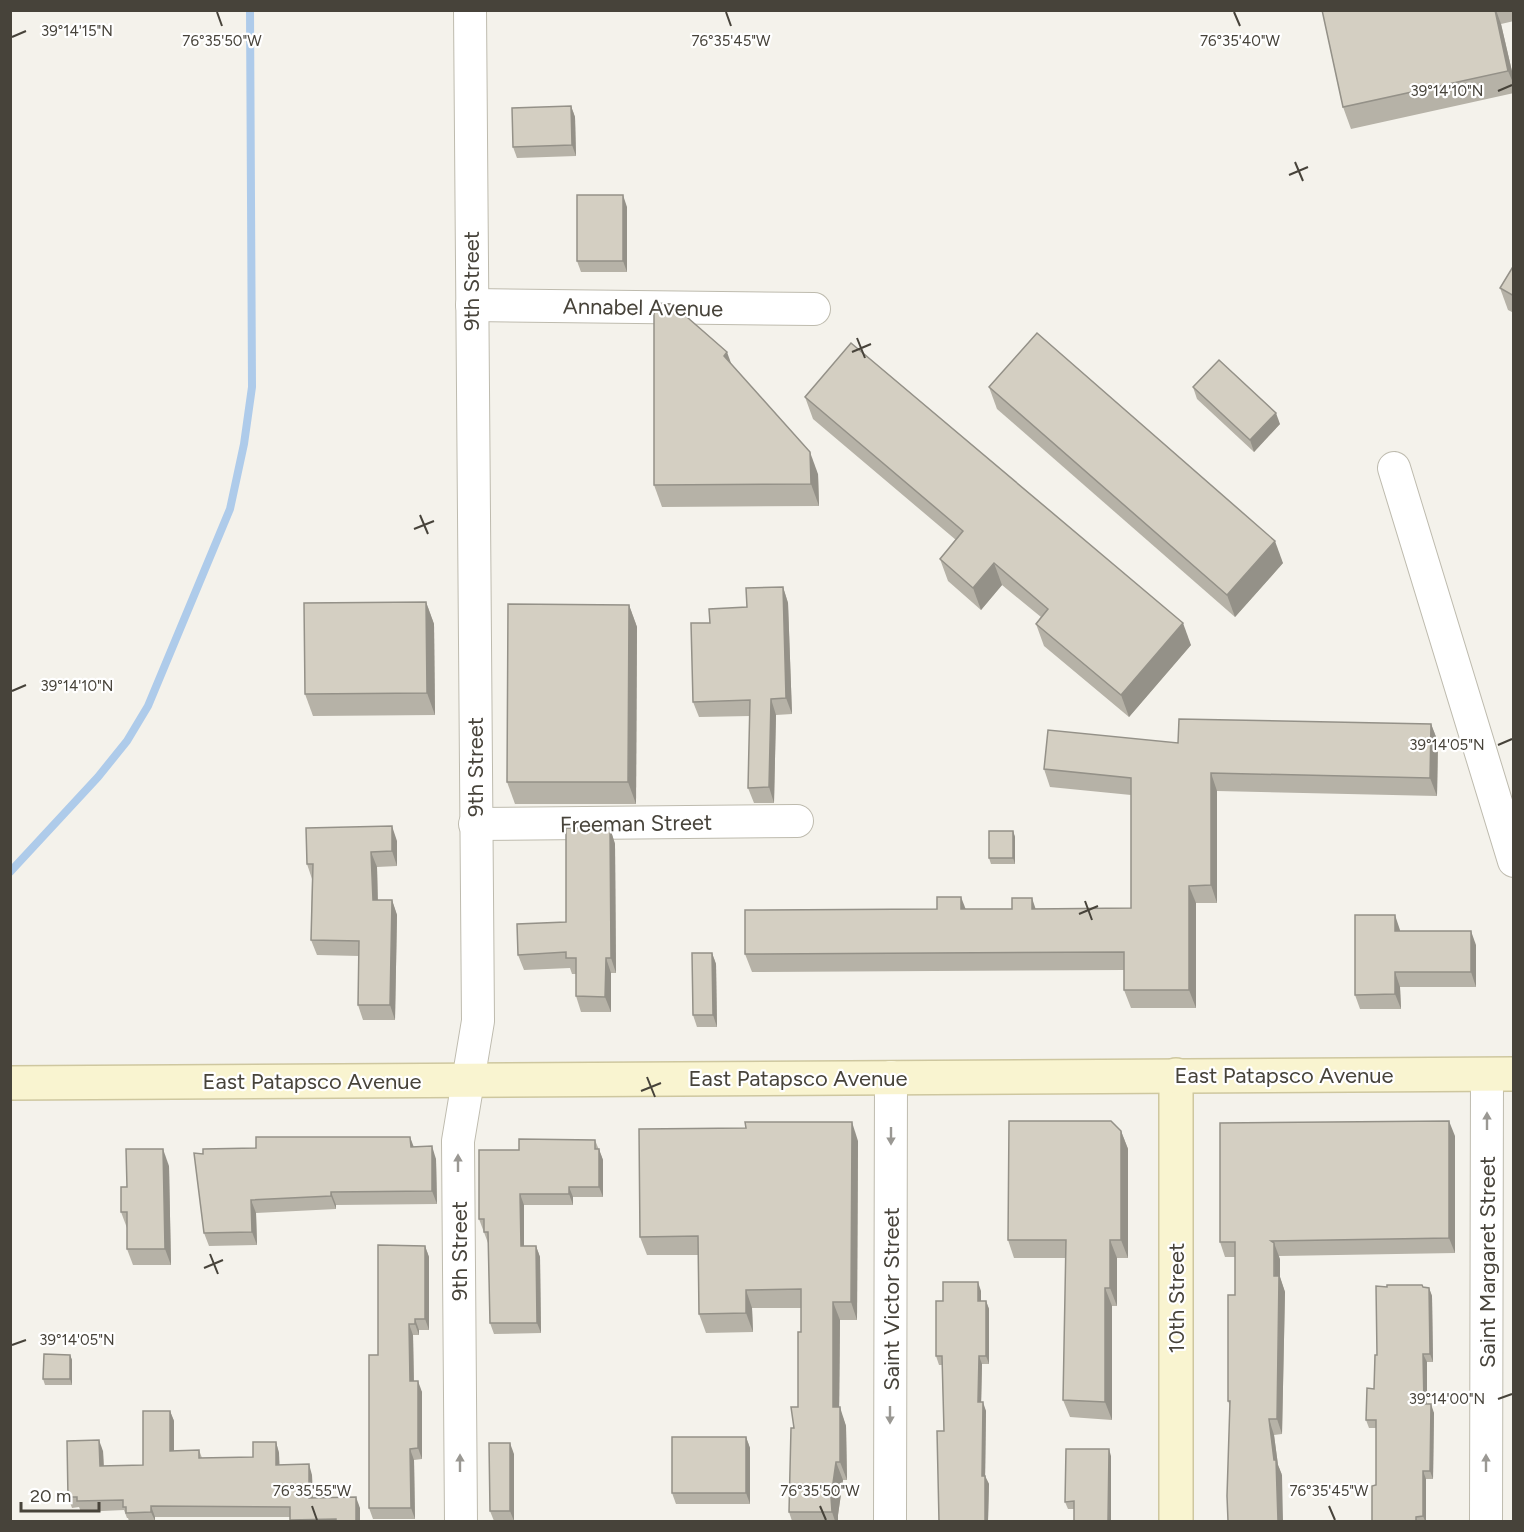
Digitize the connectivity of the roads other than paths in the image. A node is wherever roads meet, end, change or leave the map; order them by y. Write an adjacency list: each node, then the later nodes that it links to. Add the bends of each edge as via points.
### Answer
1 (470, 10): 2 (street, 9th Street)
2 (472, 305): 3 (street, Annabel Avenue); 6 (street, 9th Street)
3 (814, 309)
4 (1394, 468): 7 (street)
5 (796, 821): 6 (street, Freeman Street)
6 (475, 824): 11 (street, 9th Street, via 478,1021)
7 (1514, 861)
8 (1500, 1074): 9 (main road, East Patapsco Avenue); 16 (street, Saint Margaret Street, one-way to 8)
9 (1176, 1076): 10 (main road, East Patapsco Avenue); 15 (main road, 10th Street)
10 (891, 1077): 11 (main road, East Patapsco Avenue); 14 (street, Saint Victor Street, one-way to 14)
11 (467, 1080): 12 (main road, East Patapsco Avenue); 13 (street, 9th Street, one-way to 11, via 458,1141)
12 (10, 1083)
13 (460, 1521)
14 (890, 1521)
15 (1176, 1521)
16 (1486, 1521)

